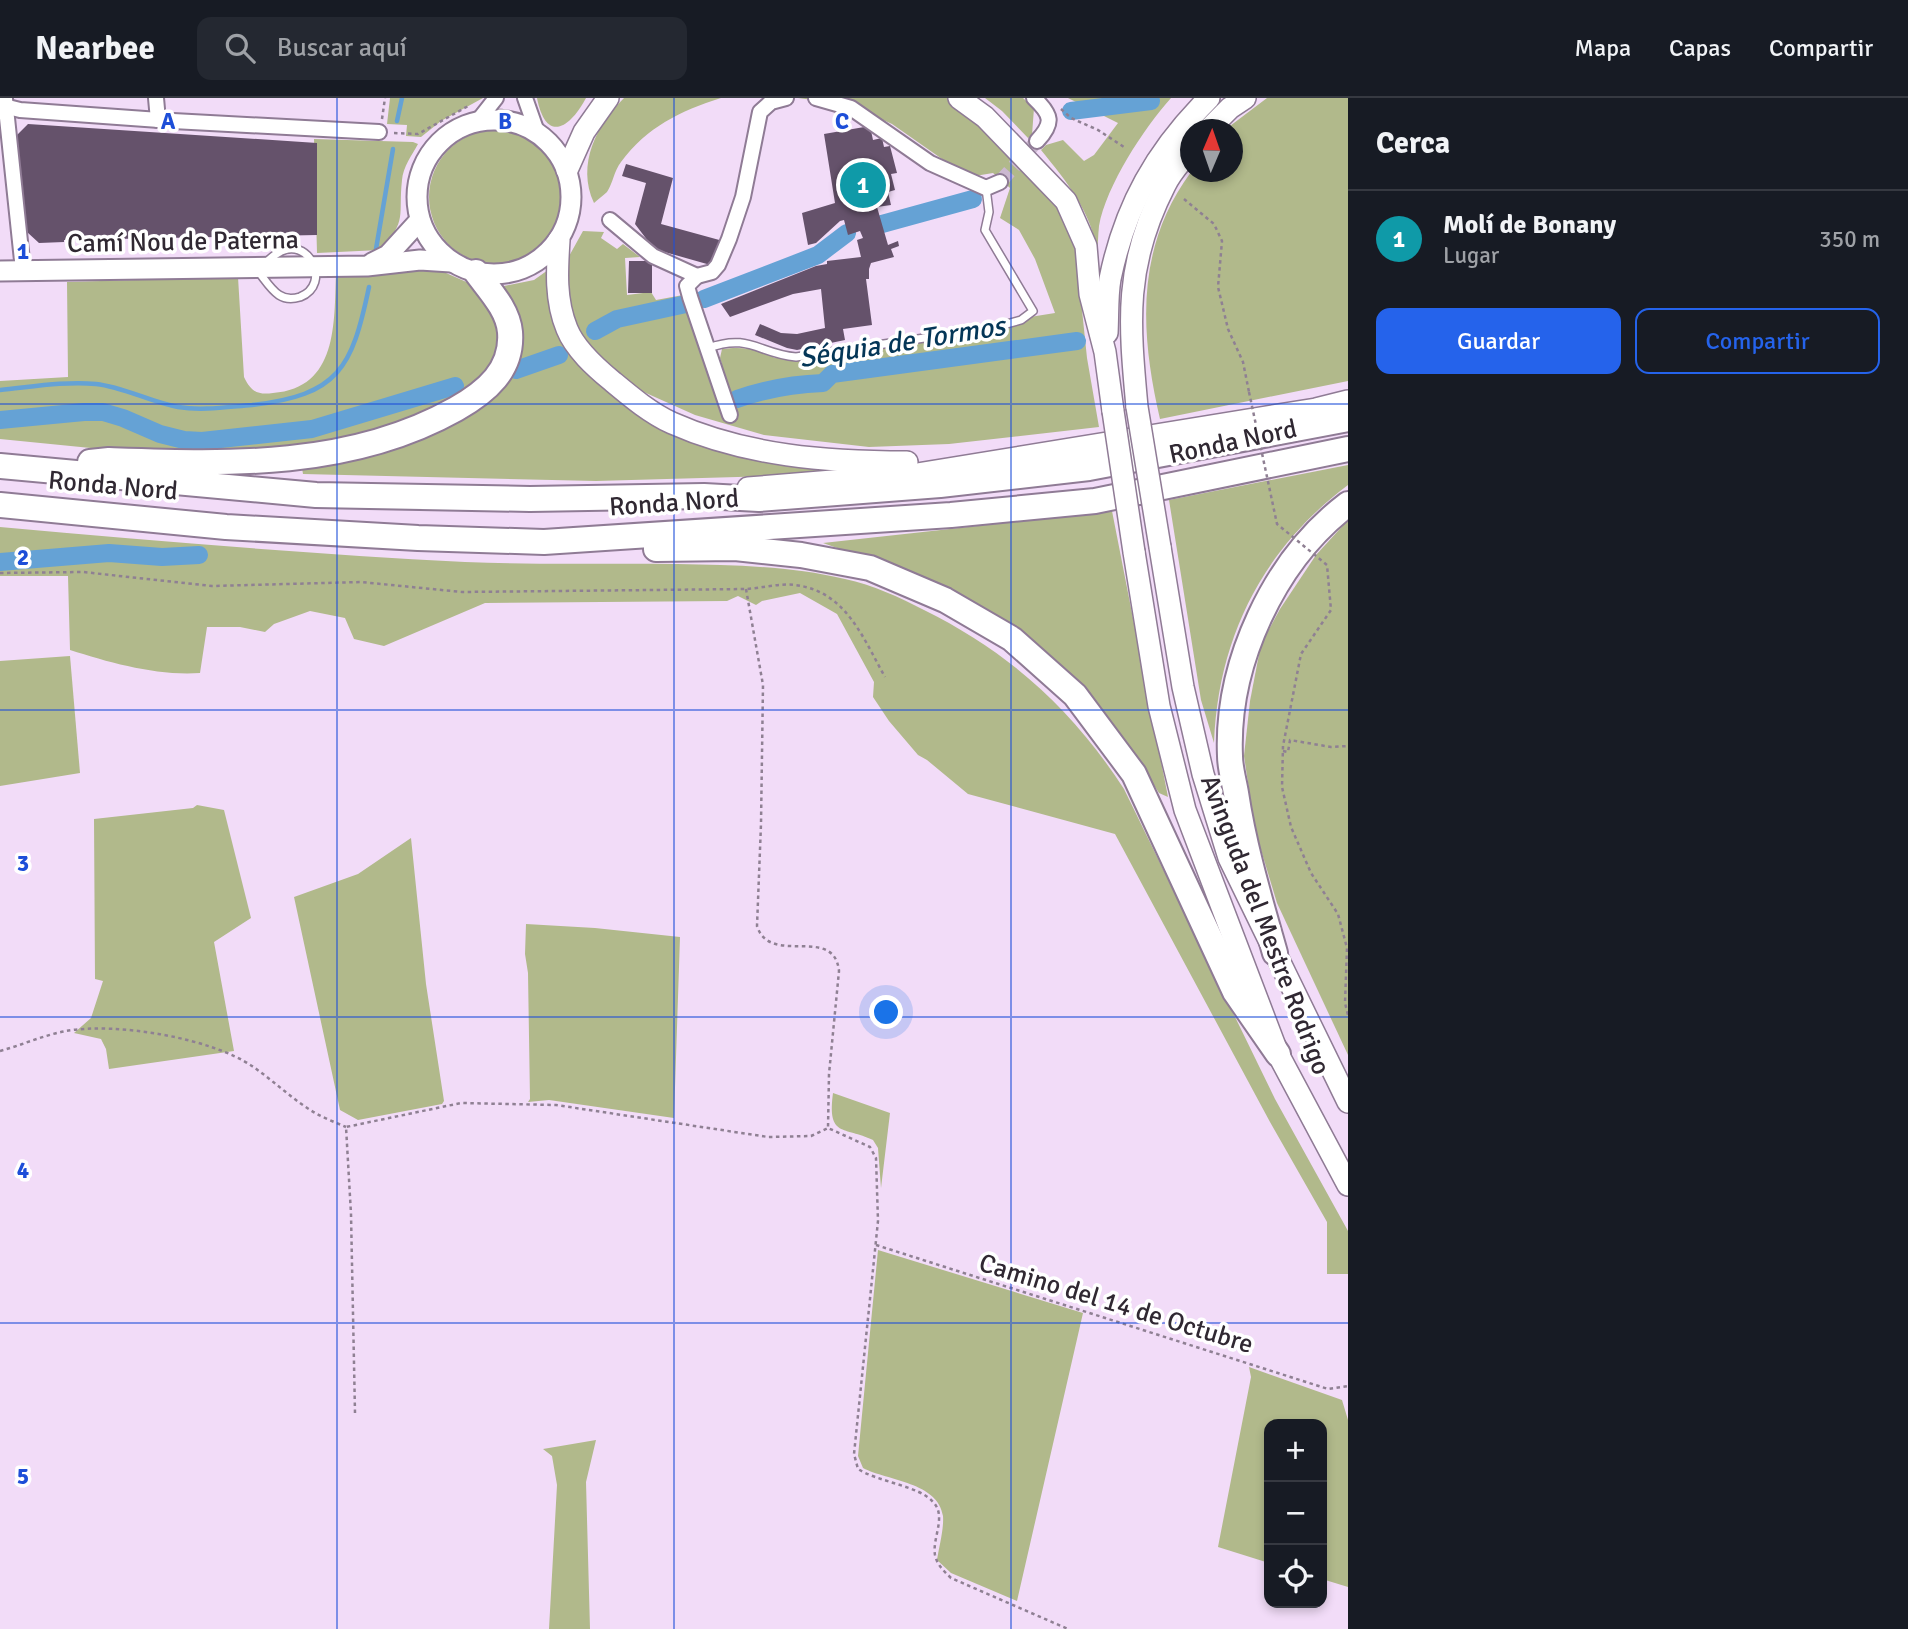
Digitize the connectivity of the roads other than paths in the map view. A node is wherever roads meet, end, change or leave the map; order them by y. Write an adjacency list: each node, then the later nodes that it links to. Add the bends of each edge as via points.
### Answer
1 (156, 98): 14 (street)
2 (496, 98): 12 (street)
3 (526, 98): 16 (street)
4 (608, 98): 19 (main road, via 584,132)
5 (786, 98): 32 (street, via 771,102 760,112 743,197 719,265)
6 (816, 98): 21 (street, via 851,107 930,163)
7 (959, 98): 34 (main road, via 985,117 1066,201 1086,246 1090,294)
8 (1034, 98): 17 (street, via 1050,120)
9 (1209, 98): 34 (main road, via 1182,124 1147,174 1125,221 1110,281)
10 (1245, 98): 13 (main road)
11 (4, 103): 14 (street, via 20,110); 29 (street)
12 (474, 113): 16 (street); 22 (street, via 444,138 423,167 418,184)
13 (1219, 119)
14 (158, 120): 15 (street)
15 (379, 132)
16 (537, 132): 19 (street, via 555,149)
17 (1037, 141)
18 (1180, 165): 46 (main road, Avinguda del Mestre Rodrigo, bridge, via 1166,183 1143,237 1132,285 1130,336 1137,407 1183,687 1203,774 1229,858)
19 (567, 170): 24 (street, via 572,206)
20 (1000, 182): 21 (street)
21 (986, 188): 33 (lane, via 989,212 985,230 1033,311 1021,320 796,357 735,342)
22 (420, 220): 25 (street, via 432,243); 27 (street, via 388,255)
23 (610, 220): 32 (street, via 653,256)
24 (559, 240): 31 (street, via 527,266 508,273); 39 (main road, via 556,282 567,330 590,363 671,423 775,455 859,462)
25 (451, 261): 27 (street, Camí Nou de Paterna); 31 (street)
26 (315, 266): 27 (street, Camí Nou de Paterna); 28 (street, Camí Nou de Paterna); 28 (lane, via 313,286 293,298 277,294)
27 (367, 266)
28 (258, 267): 29 (street, Camí Nou de Paterna)
29 (23, 270): 30 (street, Camí Nou de Paterna)
30 (0, 271)
31 (477, 272): 41 (highway, via 501,306 510,331 507,363 482,394 435,421 380,442 313,457 221,464 109,460)
32 (696, 276): 33 (street, via 687,286)
33 (708, 348): 36 (street)
34 (1105, 352): 47 (main road, Avinguda del Mestre Rodrigo, bridge, via 1159,706 1185,810)
35 (1348, 401): 39 (main road)
36 (730, 415)
37 (1348, 419): 42 (highway, Ronda Nord, via 1089,468 759,499)
38 (1348, 449): 45 (highway, Ronda Nord, via 1095,501)
39 (1017, 457): 42 (main road, via 917,474 757,487)
40 (0, 466): 41 (highway, Ronda Nord)
41 (31, 469): 42 (highway, Ronda Nord, via 316,495)
42 (704, 496)
43 (0, 505): 45 (highway, Ronda Nord, via 226,527)
44 (1348, 505): 46 (highway, via 1305,545 1261,609 1235,687 1230,756 1239,816)
45 (544, 542): 47 (highway, via 623,549 735,548 870,568 945,600 1012,639 1075,695 1134,774 1235,992)
46 (1275, 953): 48 (main road, Avinguda del Mestre Rodrigo)
47 (1278, 1054): 49 (main road, Avinguda del Mestre Rodrigo)
48 (1348, 1102)
49 (1348, 1185)

